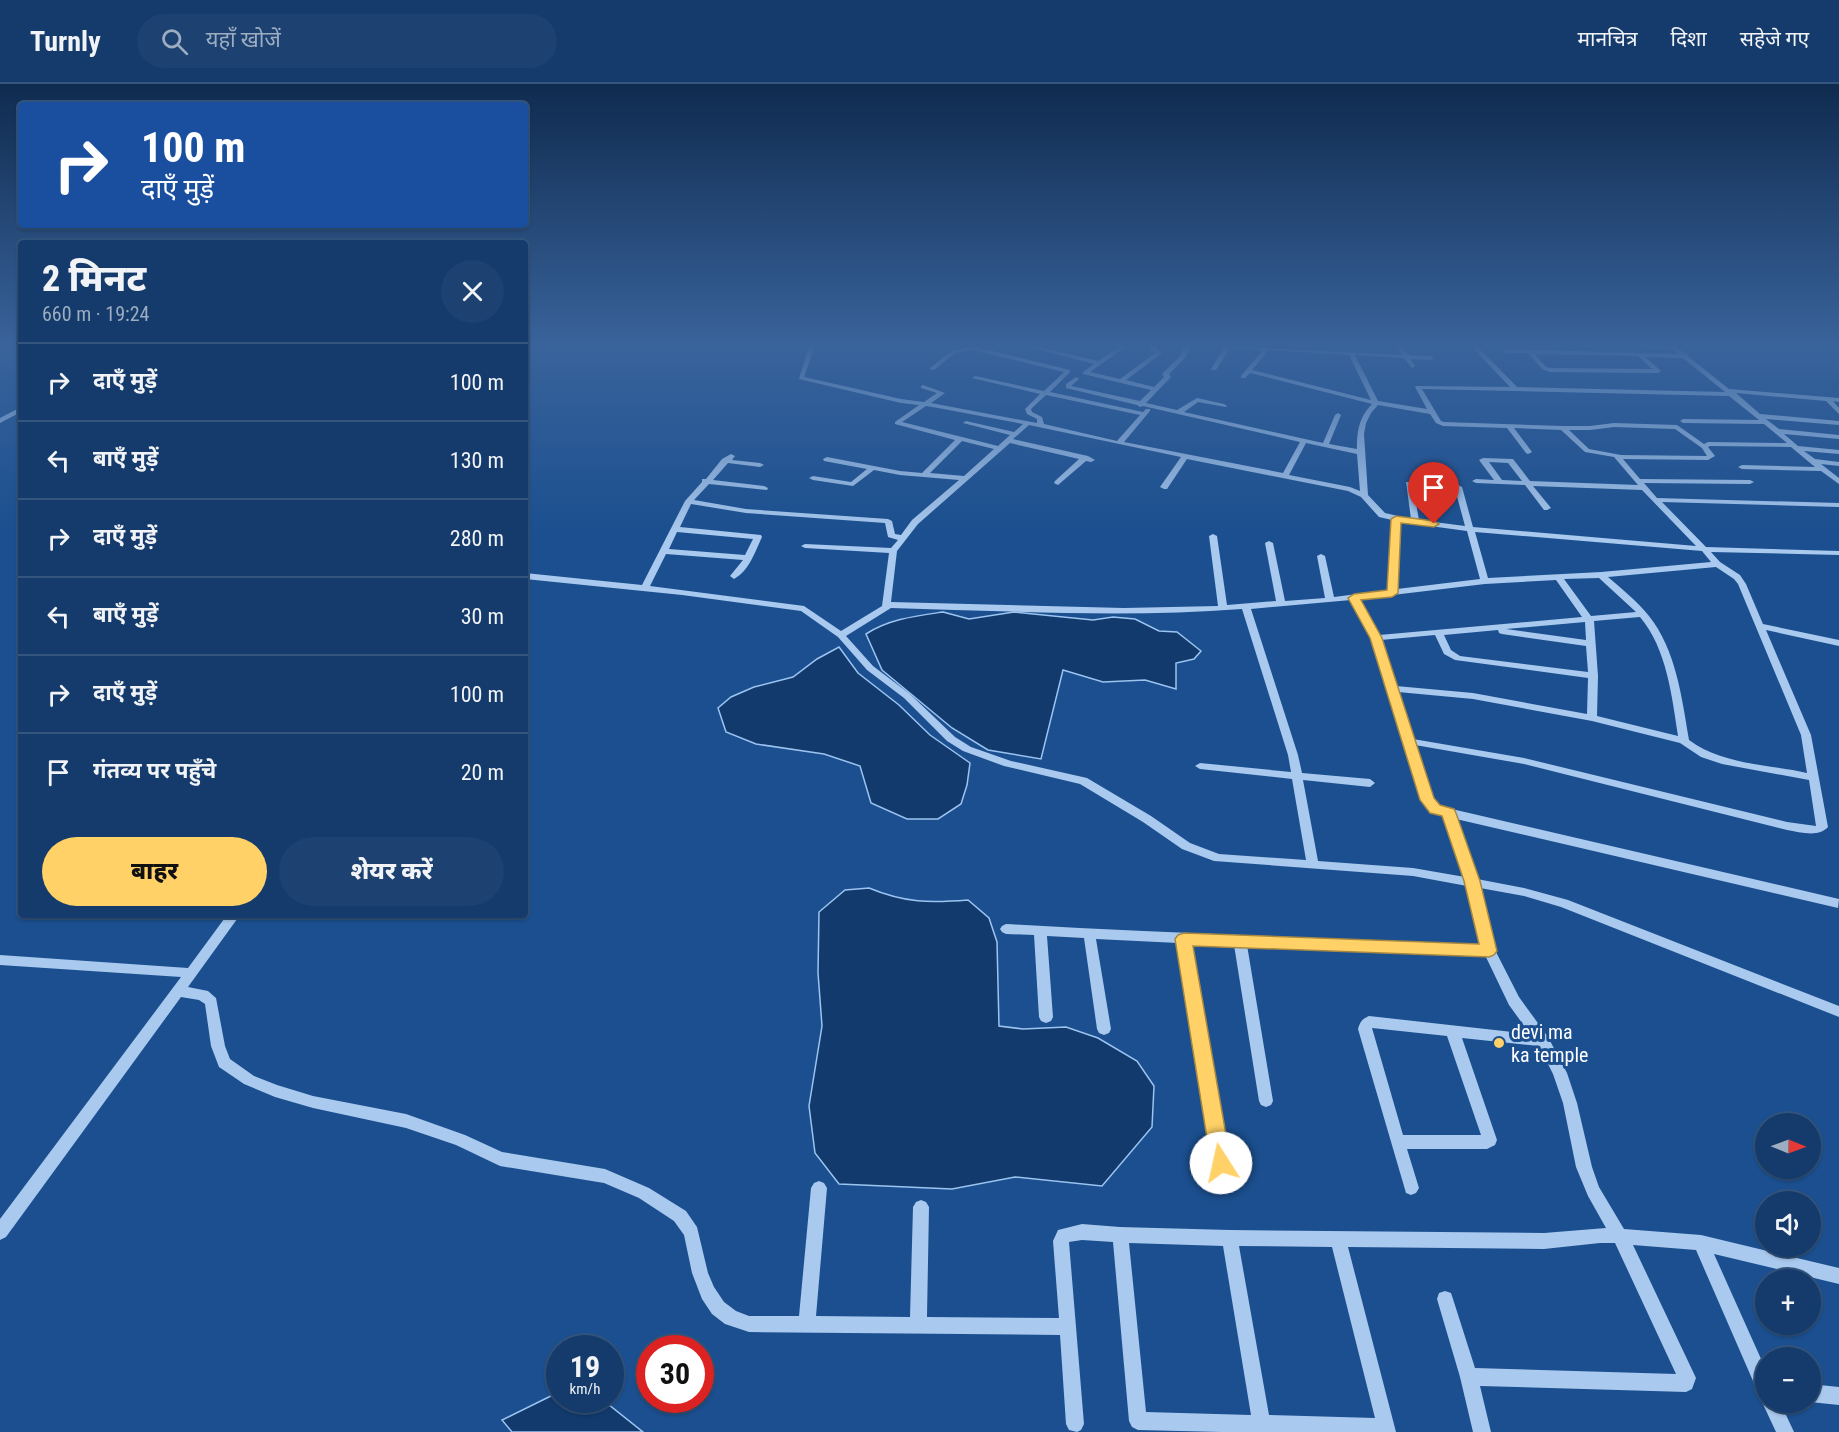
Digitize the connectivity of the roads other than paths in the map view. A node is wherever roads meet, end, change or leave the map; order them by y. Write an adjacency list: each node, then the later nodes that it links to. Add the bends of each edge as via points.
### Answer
1 (920, 409): 29 (street, via 897,423)
2 (949, 409): 21 (street)
3 (1028, 409): 23 (street, via 1040,418)
4 (1121, 409): 15 (street)
5 (1150, 409): 15 (street)
6 (1160, 409): 14 (street)
7 (1183, 409): 14 (street)
8 (1370, 409): 36 (street, via 1361,426)
9 (1413, 409): 13 (street)
10 (1430, 409): 13 (street)
11 (1750, 409): 17 (street)
12 (18, 411): 18 (street)
13 (1432, 412): 24 (street, via 1443,424)
14 (1177, 413): 30 (street)
15 (1144, 414): 31 (street)
16 (1338, 415): 32 (street)
17 (1762, 419): 19 (street); 22 (street); 26 (street)
18 (0, 421)
19 (1683, 421)
20 (966, 423): 28 (street)
21 (1028, 423): 23 (street); 28 (street)
22 (1839, 423)
23 (1041, 425): 31 (street)
24 (1509, 426): 25 (street); 37 (street)
25 (1563, 428): 33 (street, via 1677,427); 40 (street, via 1587,451)
26 (1776, 431): 27 (street); 34 (street)
27 (1839, 436)
28 (1010, 437): 35 (street); 58 (street, via 1088,459)
29 (959, 440): 35 (street); 48 (street)
30 (1304, 441): 32 (street); 49 (street)
31 (1119, 443): 39 (street)
32 (1325, 445): 36 (street)
33 (1704, 447): 34 (street); 40 (street, via 1711,458)
34 (1796, 447): 38 (street); 42 (street)
35 (997, 448): 51 (street)
36 (1360, 452): 63 (street)
37 (1528, 452)
38 (1839, 452)
39 (1185, 456): 49 (street); 60 (street)
40 (1618, 456): 52 (street)
41 (826, 459): 45 (street)
42 (1813, 461): 43 (street); 47 (street)
43 (1839, 464)
44 (760, 465): 53 (street, via 728,458)
45 (873, 467): 48 (street); 50 (street, via 851,484)
46 (1742, 467): 47 (street)
47 (1824, 469): 57 (street)
48 (924, 475): 51 (street)
49 (1285, 476): 63 (street)
50 (813, 478)
51 (966, 478): 73 (street)
52 (1638, 480): 56 (street); 62 (street)
53 (705, 481): 61 (street); 65 (street)
54 (1476, 481): 55 (street)
55 (1500, 482): 59 (street); 59 (street, via 1484,460 1510,461)
56 (1750, 482)
57 (1839, 482)
58 (1058, 483)
59 (1528, 483): 62 (street); 67 (street)
60 (1164, 487)
61 (764, 488)
62 (1645, 488): 64 (street)
63 (1364, 495): 68 (street, via 1376,511)
64 (1655, 500): 66 (street); 76 (street)
65 (689, 501): 70 (street); 73 (street, via 746,511 888,521 891,535)
66 (1839, 506)
67 (1547, 507)
68 (1396, 519): 69 (street); 89 (street)
69 (1416, 522): 71 (street); 71 (street, via 1408,484 1455,486)
70 (674, 529): 77 (street); 81 (street, via 758,537)
71 (1469, 529): 76 (street); 87 (street)
72 (1213, 536): 95 (street)
73 (901, 538): 78 (street)
74 (1269, 543): 92 (street)
75 (806, 546): 78 (street)
76 (1704, 549): 79 (street); 82 (street)
77 (663, 551): 81 (street); 88 (street)
78 (893, 551): 93 (street)
79 (1839, 553)
80 (1321, 556): 91 (street)
81 (748, 558): 85 (street)
82 (1716, 563): 83 (street); 98 (street, via 1742,584)
83 (1601, 575): 86 (street); 96 (street)
84 (528, 576): 88 (street)
85 (734, 576)
86 (1558, 578): 87 (street); 97 (street)
87 (1485, 581): 89 (street)
88 (645, 588): 101 (street, via 799,607)
89 (1392, 593): 90 (street)
90 (1354, 598): 91 (street); 102 (street)
91 (1330, 600): 92 (street)
92 (1281, 604): 94 (street)
93 (886, 605): 95 (street, via 1124,611); 101 (street)
94 (1246, 608): 95 (street); 111 (street)
95 (1223, 609)
96 (1642, 615): 97 (street); 109 (street, via 1658,635)
97 (1589, 620): 99 (street); 104 (street)
98 (1761, 626): 103 (street); 112 (street, via 1806,735)
99 (1484, 628): 100 (street); 104 (street)
100 (1438, 632): 102 (street); 105 (street, via 1447,652 1458,658)
101 (844, 636): 115 (street, via 870,668 951,739 986,757 1083,781 1186,846 1207,854 1233,860)
102 (1376, 638): 106 (street)
103 (1839, 643)
104 (1591, 644): 105 (street)
105 (1593, 676): 107 (street)
106 (1392, 689): 107 (street, via 1473,696); 108 (street)
107 (1592, 718): 109 (street)
108 (1407, 741): 112 (street, via 1524,761 1807,831 1822,827); 114 (street, via 1428,800 1435,809)
109 (1684, 741): 112 (street, via 1695,751 1725,763)
110 (1200, 766): 111 (street)
111 (1297, 776): 113 (street); 115 (street)
112 (1814, 778)
113 (1370, 783)
114 (1448, 813): 116 (street); 117 (street)
115 (1313, 864): 116 (street)
116 (1472, 881): 124 (street); 128 (street, via 1564,903)
117 (1838, 903)
118 (232, 918): 126 (street)
119 (1006, 929): 120 (street)
120 (1040, 930): 121 (street); 129 (street)
121 (1089, 932): 122 (street); 130 (street)
122 (1184, 939): 123 (street); 135 (street, via 1221,1163 1227,1172)
123 (1240, 940): 124 (street); 133 (street)
124 (1489, 951): 132 (street, via 1514,1001)
125 (0, 960): 126 (street)
126 (190, 974): 127 (street)
127 (178, 991): 139 (street); 147 (street, via 203,994 211,1002 224,1063 249,1080 313,1102 406,1121 500,1159 605,1176 644,1193 680,1216 691,1232 700,1273 718,1308 748,1324)
128 (1839, 1012)
129 (1047, 1017)
130 (1104, 1029)
131 (1452, 1030): 132 (street); 134 (street, via 1366,1024); 134 (street, via 1490,1140)
132 (1543, 1041): 141 (street, via 1560,1072 1593,1191)
133 (1266, 1101)
134 (1397, 1142): 137 (street)
135 (1238, 1177)
136 (819, 1188): 147 (street)
137 (1411, 1188)
138 (921, 1208): 148 (street)
139 (0, 1232)
140 (1120, 1235): 142 (street); 149 (street, via 1082,1232 1063,1237); 156 (street, via 1138,1421)
141 (1619, 1236): 143 (street, via 1544,1241); 144 (street); 151 (street, via 1686,1383)
142 (1230, 1238): 143 (street); 156 (street)
143 (1338, 1240): 158 (street)
144 (1701, 1243): 145 (street); 150 (street)
145 (1839, 1276)
146 (1445, 1299): 151 (street)
147 (807, 1324): 148 (street)
148 (918, 1326): 149 (street)
149 (1068, 1327): 155 (street)
150 (1755, 1365)
151 (1469, 1377): 159 (street)
152 (1821, 1394): 153 (street)
153 (1839, 1396)
154 (1776, 1413): 160 (street)
155 (1075, 1424)
156 (1262, 1425): 157 (street)
157 (1314, 1429): 158 (street)
158 (1387, 1429)
159 (1482, 1432)
160 (1785, 1432)

